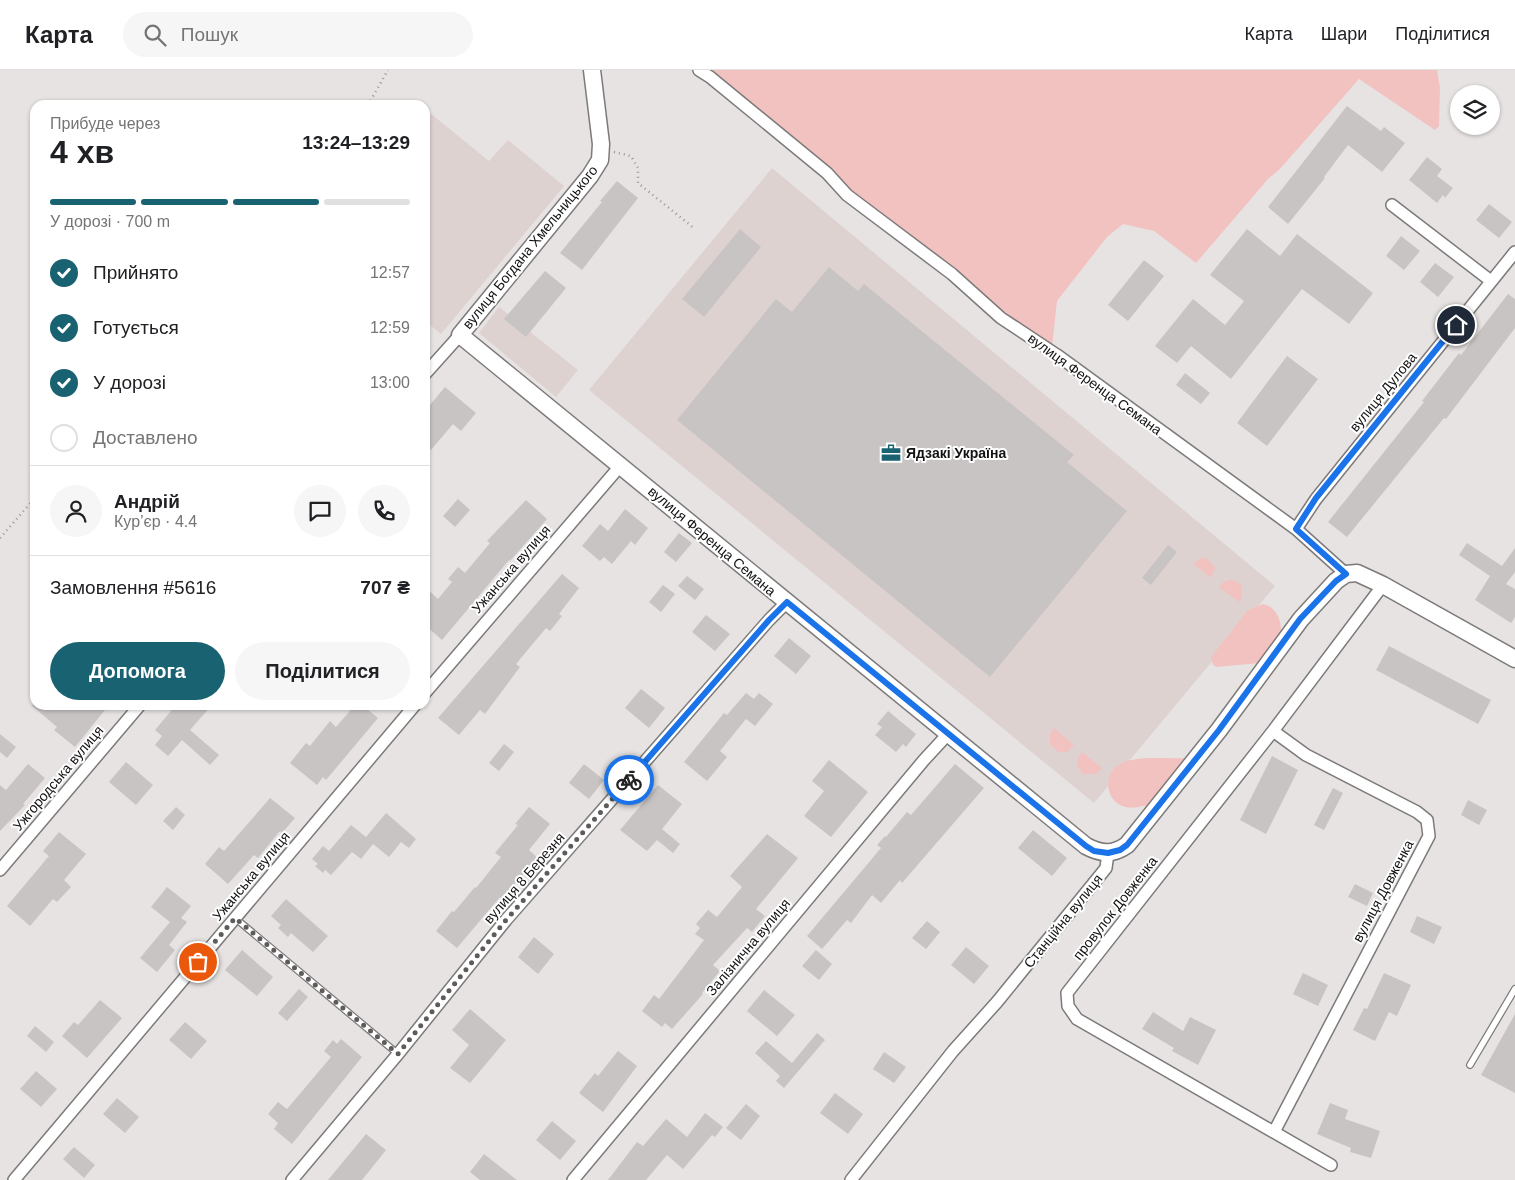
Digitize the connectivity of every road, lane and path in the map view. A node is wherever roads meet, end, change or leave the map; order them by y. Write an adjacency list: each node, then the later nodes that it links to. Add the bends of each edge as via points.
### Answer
1 (388, 70): 4 (path)
2 (592, 70): 5 (street, вулиця Богдана Хмельницького)
3 (699, 70): 14 (street, вулиця Ференца Семана, via 827,173 847,196 952,274 1001,318)
4 (371, 100)
5 (600, 160): 7 (path, via 616,152 631,156 638,168 638,183); 10 (street, вулиця Богдана Хмельницького)
6 (1392, 205): 9 (street)
7 (695, 230)
8 (1515, 252): 9 (street, вулиця Дулова)
9 (1491, 281): 14 (street, вулиця Дулова, via 1316,498)
10 (460, 335): 11 (street); 12 (street, вулиця Ференца Семана)
11 (430, 368)
12 (621, 465): 18 (street, вулиця Ференца Семана); 20 (street, Ужанська вулиця)
13 (30, 504): 15 (path)
14 (1296, 529): 16 (street, вулиця Ференца Семана)
15 (0, 538)
16 (1346, 574): 17 (street, via 1357,573); 25 (street, via 1300,619 1141,829 1120,850)
17 (1383, 585): 19 (street); 23 (street, провулок Довженка)
18 (787, 602): 24 (street, вулиця Ференца Семана); 29 (street, вулиця 8 Березня, via 506,920)
19 (1515, 659)
20 (430, 687)
21 (136, 710): 26 (street, Ужгородська вулиця)
22 (411, 710): 27 (street, Ужанська вулиця)
23 (1273, 731): 31 (street, вулиця Довженка, via 1306,755 1417,812 1426,820 1429,836); 31 (street, провулок Довженка, via 1066,993 1068,1006 1077,1019)
24 (948, 734): 25 (street, вулиця Ференца Семана, via 1086,846); 35 (street, Залізнична вулиця)
25 (1108, 853): 36 (street, Станційна вулиця, via 1106,868 997,1002 935,1072)
26 (0, 870)
27 (235, 918): 29 (lane); 33 (street, Ужанська вулиця)
28 (1515, 990): 30 (lane)
29 (398, 1054): 34 (street, вулиця 8 Березня)
30 (1470, 1065)
31 (1274, 1132): 32 (street, провулок Довженка)
32 (1332, 1165)
33 (14, 1180)
34 (292, 1180)
35 (573, 1180)
36 (851, 1180)

